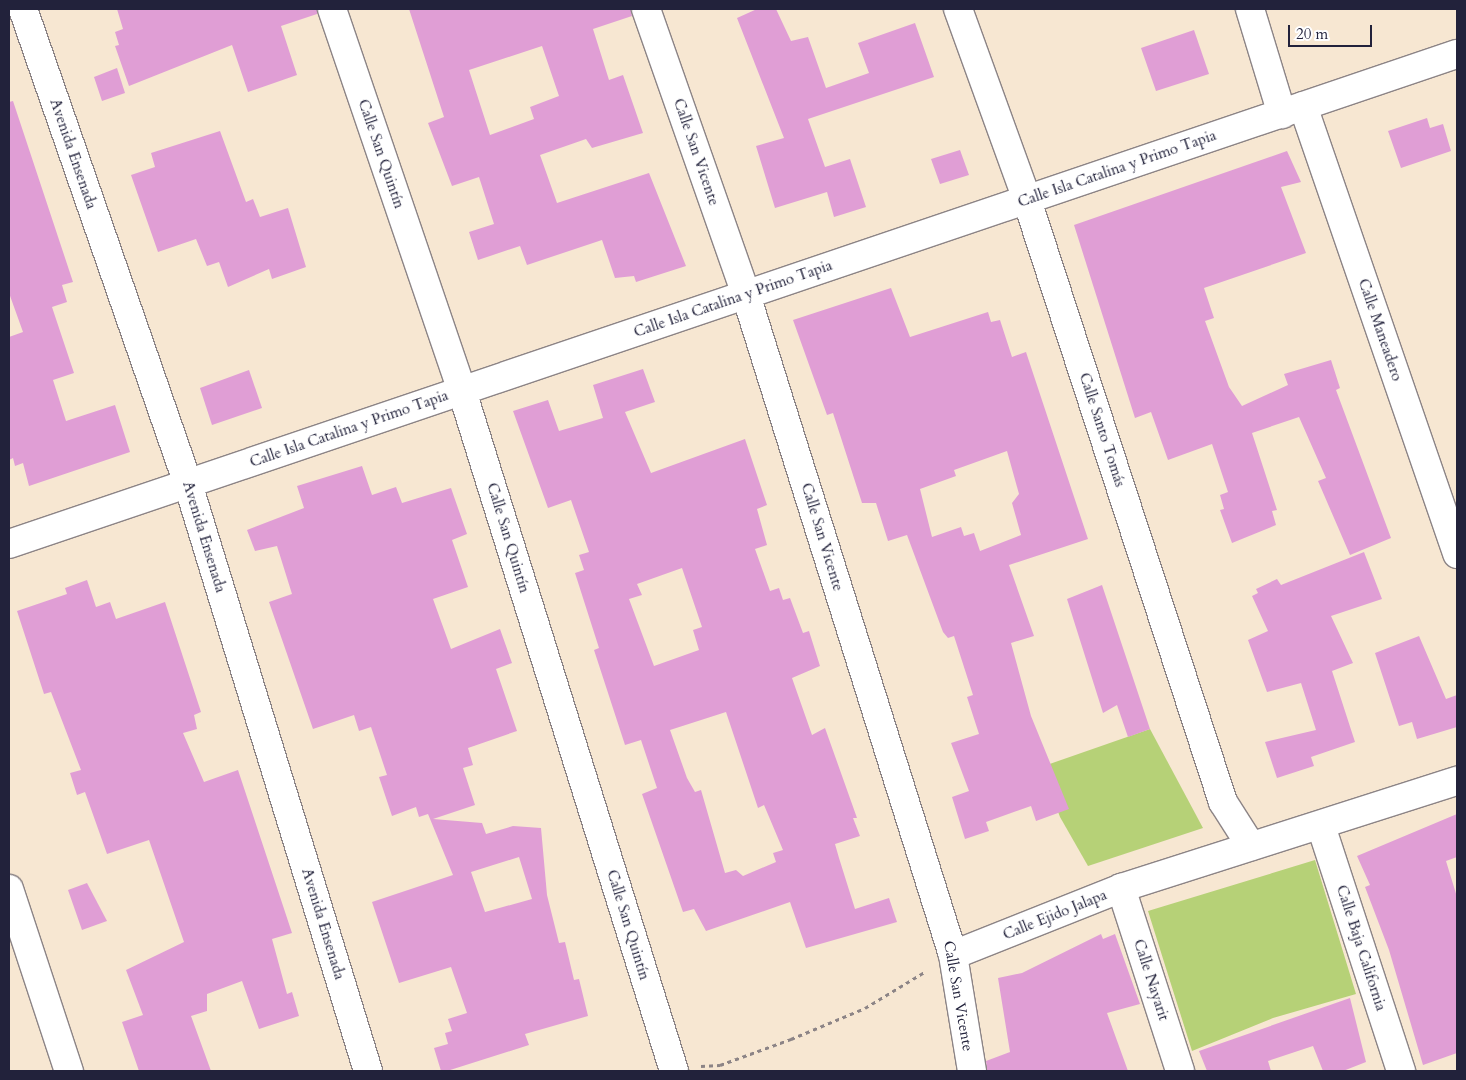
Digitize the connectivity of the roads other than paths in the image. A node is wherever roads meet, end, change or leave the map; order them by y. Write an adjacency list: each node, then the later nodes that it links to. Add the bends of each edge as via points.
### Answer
1 (23, 9): 11 (street, Avenida Ensenada)
2 (332, 9): 10 (street, Calle San Quintín)
3 (646, 9): 9 (street, Calle San Vicente)
4 (958, 9): 8 (street, Calle Santo Tomás)
5 (1250, 9): 7 (street, Calle Maneadero)
6 (1457, 54): 7 (street, Calle Isla Catalina y Primo Tapia)
7 (1292, 110): 8 (street, Calle Isla Catalina y Primo Tapia); 13 (street, Calle Maneadero)
8 (1026, 200): 9 (street, Calle Isla Catalina y Primo Tapia); 16 (street, Calle Santo Tomás, via 1223,802)
9 (746, 295): 10 (street, Calle Isla Catalina y Primo Tapia); 19 (street, Calle San Vicente)
10 (462, 391): 11 (street, Calle Isla Catalina y Primo Tapia); 20 (street, Calle San Quintín)
11 (188, 484): 12 (street, Calle Isla Catalina y Primo Tapia); 22 (street, Avenida Ensenada)
12 (9, 544)
13 (1457, 554)
14 (1457, 781): 15 (street, Calle Ejido Jalapa)
15 (1321, 826): 16 (street, Calle Ejido Jalapa); 25 (street, Calle Baja California)
16 (1252, 846): 18 (street, Calle Ejido Jalapa)
17 (9, 888): 21 (street)
18 (1121, 888): 19 (street, Calle Ejido Jalapa); 24 (street, Calle Nayarit)
19 (953, 955): 23 (street, Calle San Vicente)
20 (671, 1070)
21 (68, 1071)
22 (368, 1071)
23 (972, 1071)
24 (1180, 1071)
25 (1400, 1071)

